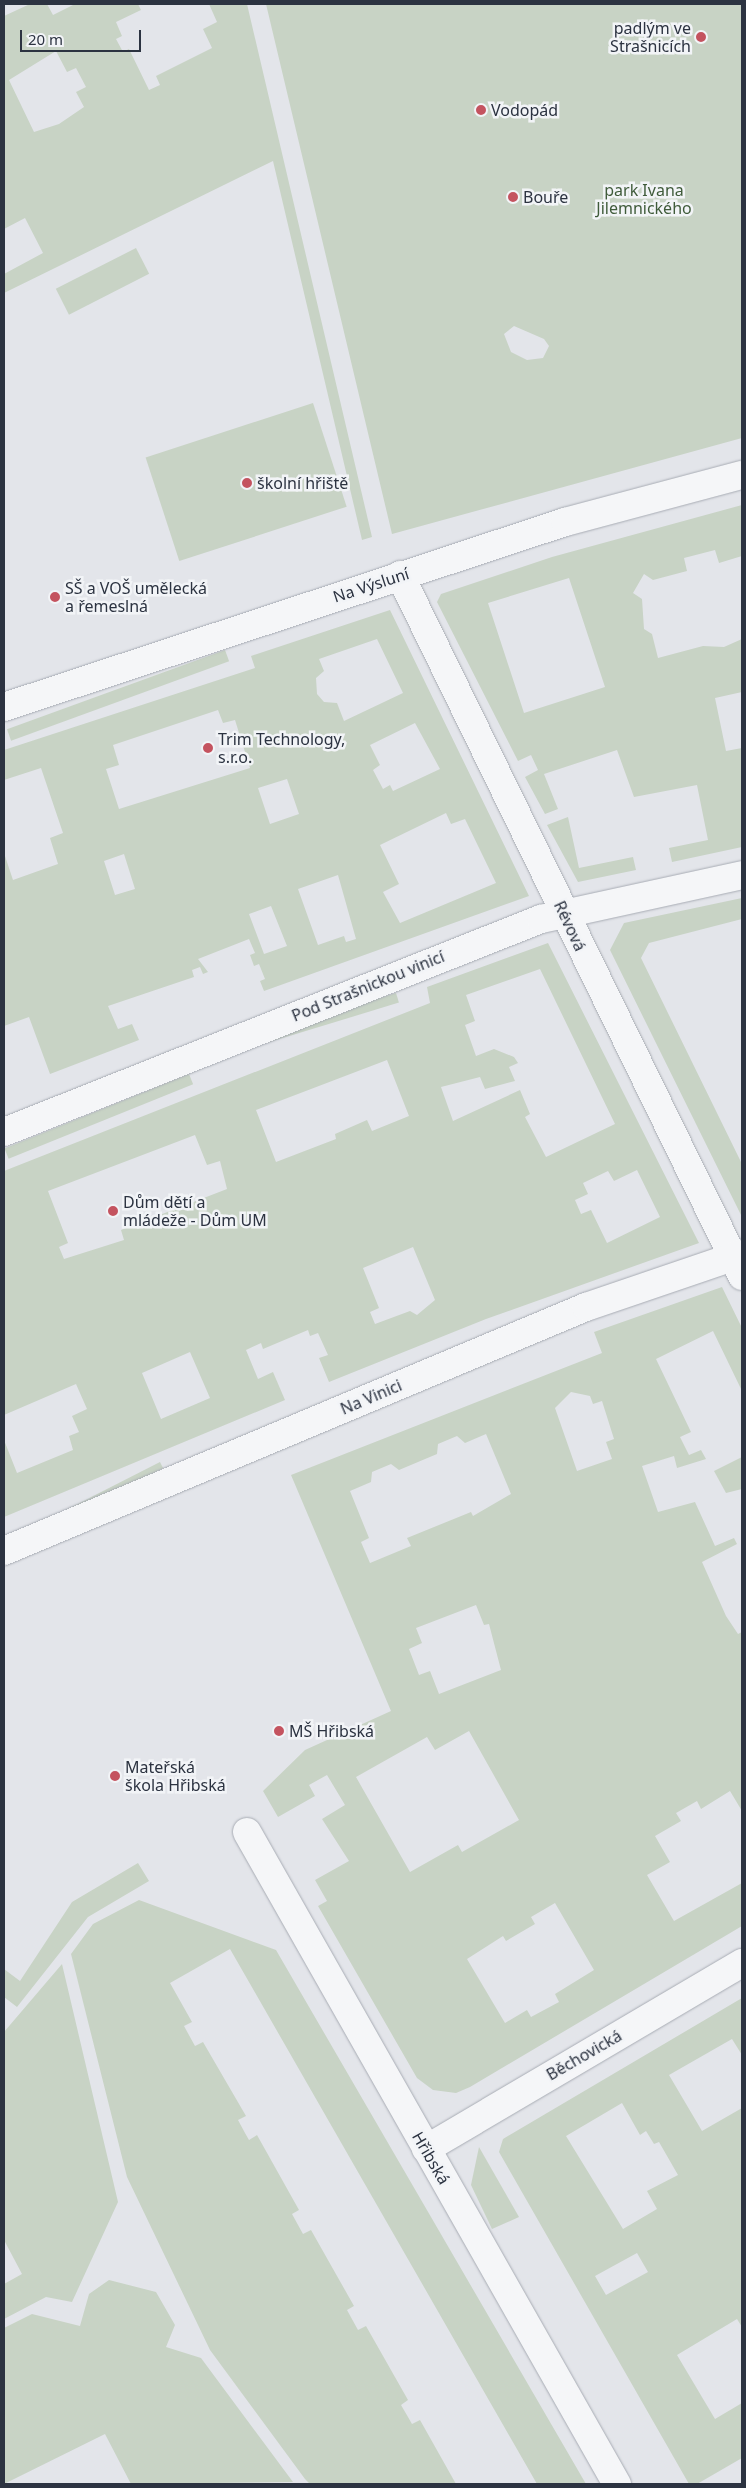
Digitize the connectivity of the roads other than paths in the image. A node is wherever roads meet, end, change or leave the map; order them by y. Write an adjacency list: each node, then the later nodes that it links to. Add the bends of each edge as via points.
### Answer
1 (742, 475): 2 (street, Na Výsluní, via 566,522)
2 (400, 575): 3 (street, Na Výsluní); 5 (street, Révová)
3 (4, 707)
4 (742, 874): 5 (street, Pod Strašnickou vinicí)
5 (564, 912): 6 (street, Pod Strašnickou vinicí, via 396,973); 7 (street, Révová)
6 (4, 1132)
7 (739, 1262): 8 (street, Na Vinici, via 586,1307)
8 (4, 1551)
9 (247, 1832): 11 (street, Hřibská)
10 (742, 1963): 11 (street, Běchovická)
11 (426, 2149): 12 (street, Hřibská)
12 (617, 2484)

